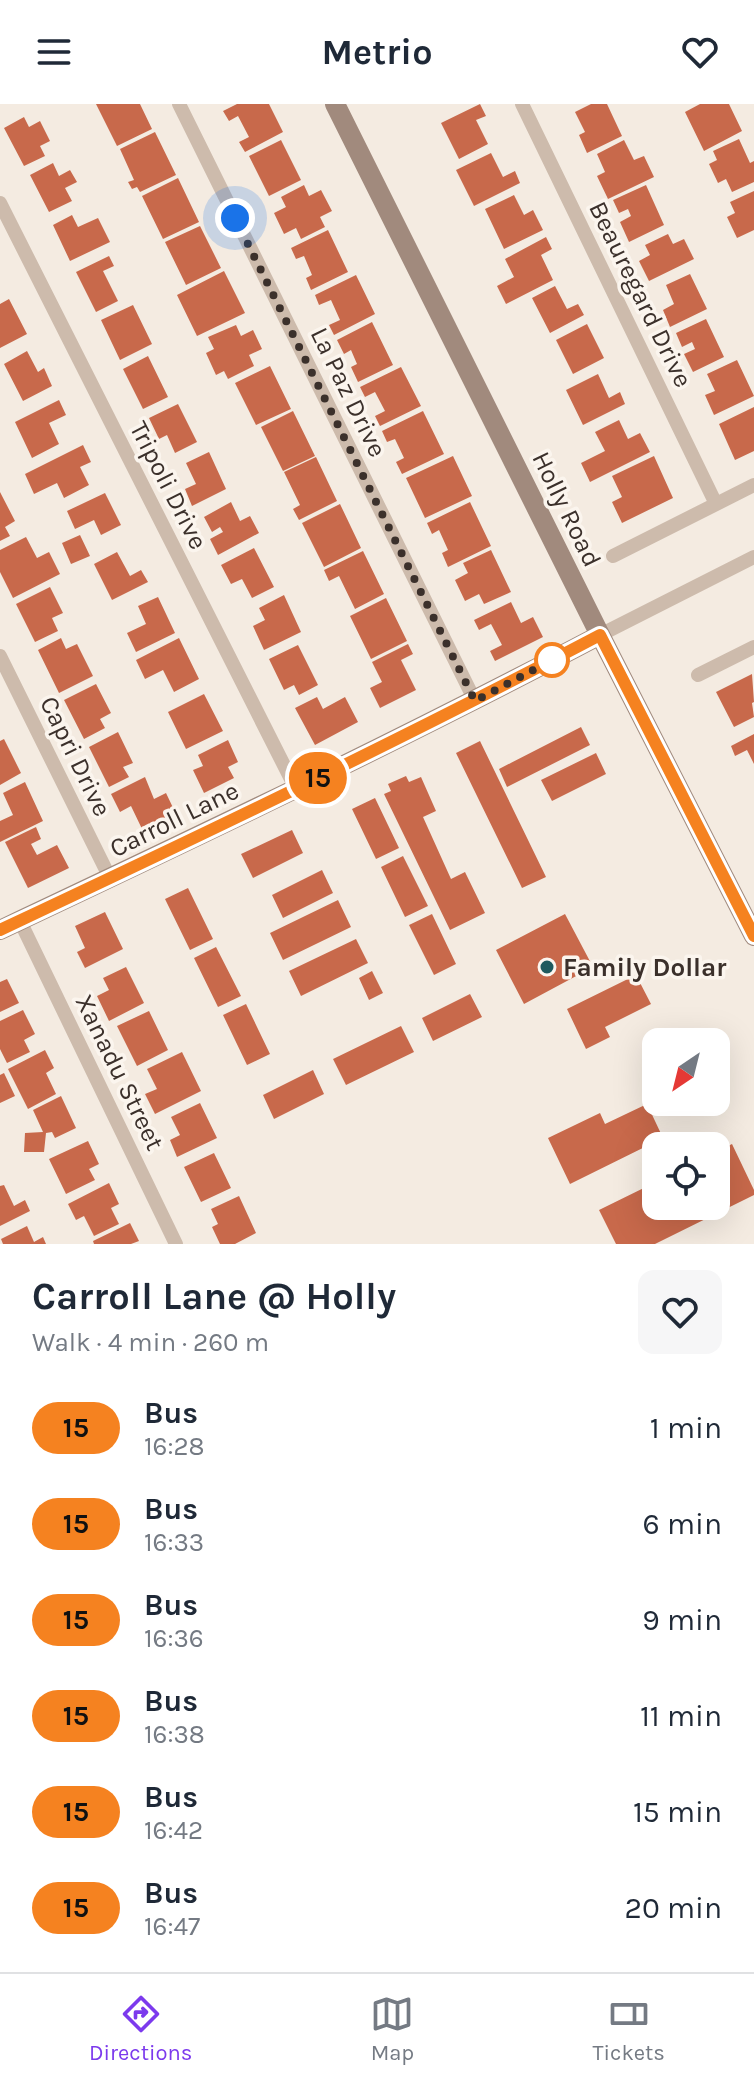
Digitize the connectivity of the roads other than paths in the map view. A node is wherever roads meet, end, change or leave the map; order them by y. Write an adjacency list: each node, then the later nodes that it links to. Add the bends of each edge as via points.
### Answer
1 (179, 104): 13 (street, La Paz Drive)
2 (335, 104): 9 (main road, Holly Road)
3 (522, 104): 6 (street, Beauregard Drive)
4 (0, 203): 14 (street, Tripoli Drive)
5 (754, 485): 6 (street)
6 (716, 504): 7 (street)
7 (613, 556)
8 (754, 557): 9 (street, Carroll Lane)
9 (600, 635): 13 (main road, Carroll Lane); 18 (main road, Holly Road)
10 (754, 647): 12 (street)
11 (0, 656): 15 (street, Capri Drive)
12 (698, 675)
13 (475, 701): 14 (main road, Carroll Lane)
14 (296, 789): 15 (main road, Carroll Lane)
15 (110, 878): 16 (main road, Carroll Lane)
16 (20, 921): 17 (main road, Carroll Lane); 19 (street, Xanadu Street)
17 (0, 930)
18 (754, 936)
19 (176, 1244)

